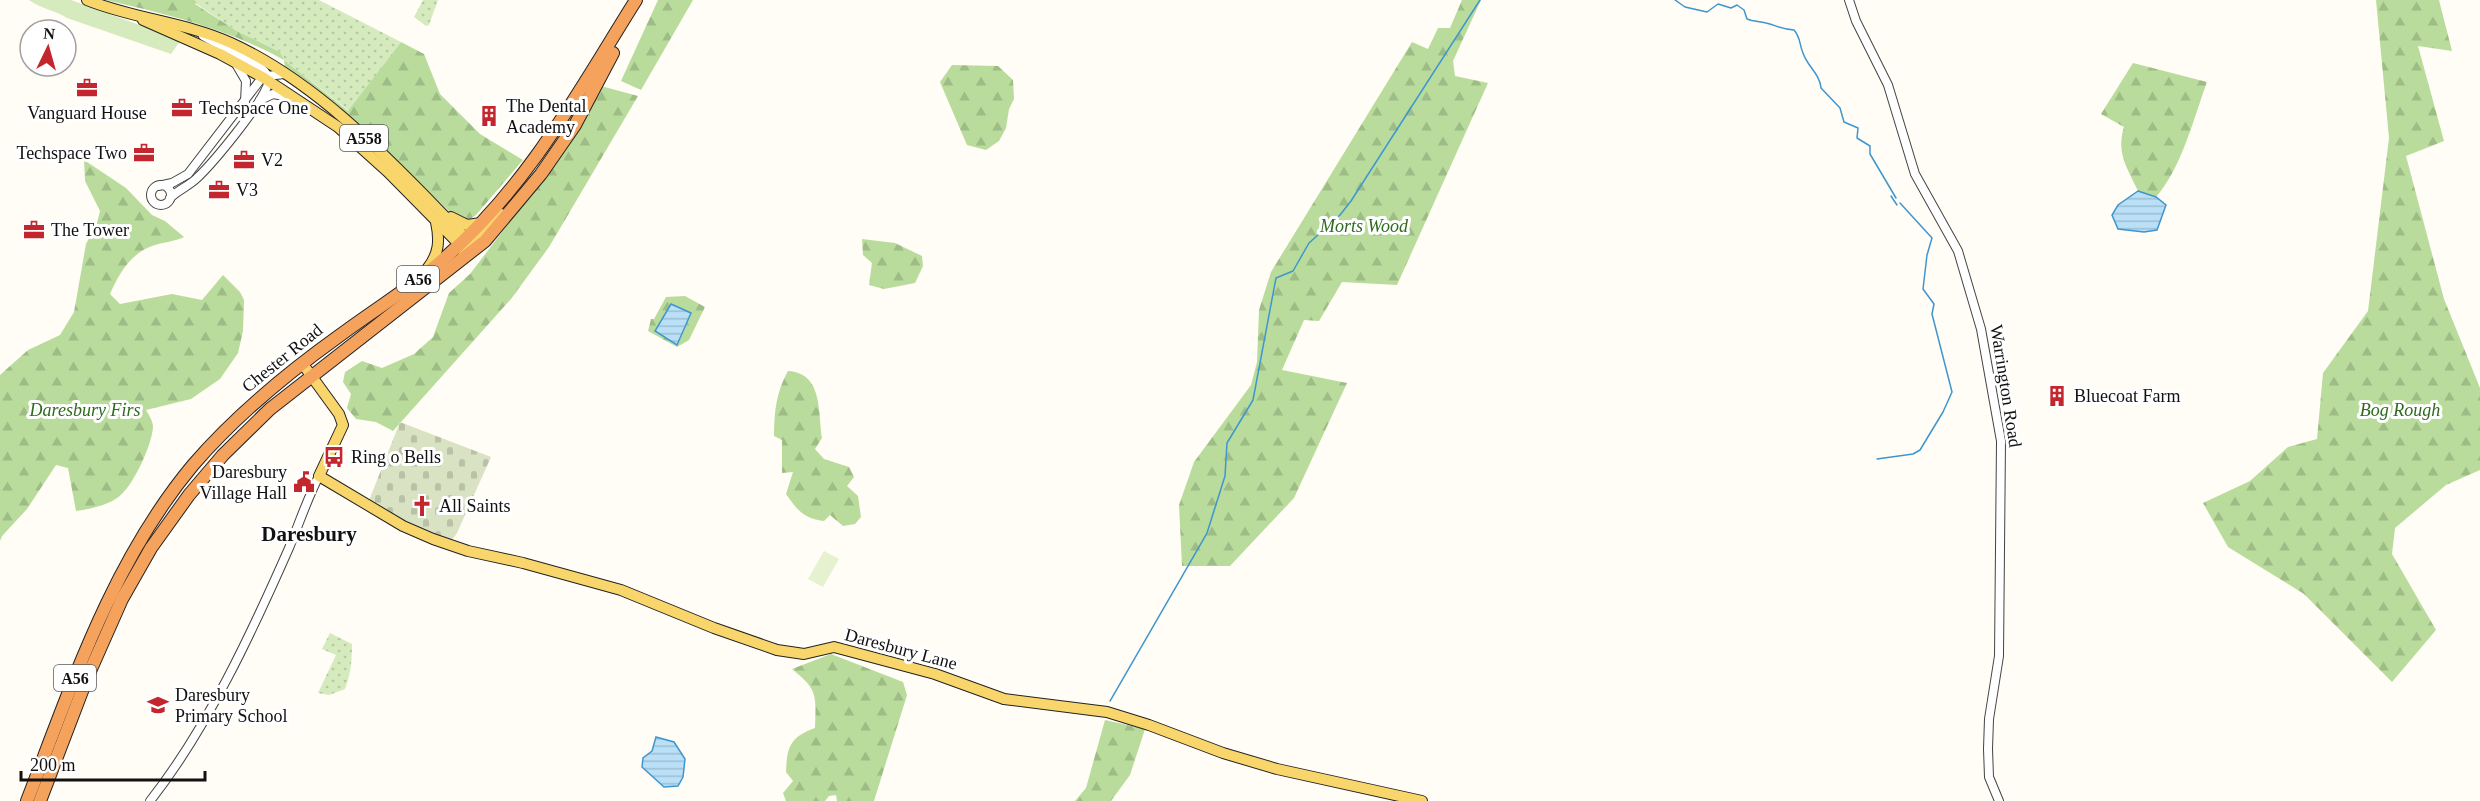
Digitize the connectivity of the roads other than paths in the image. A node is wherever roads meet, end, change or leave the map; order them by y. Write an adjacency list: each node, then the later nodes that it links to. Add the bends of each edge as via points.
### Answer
1 (87, 0): 4 (main road, A558)
2 (638, 0): 14 (highway, Chester Road / A56, via 575,125 541,174); 16 (highway, Chester Road / A56, via 561,123)
3 (1849, 0): 27 (street, Warrington Road, via 1888,85 1915,174 1958,252 1981,329 2001,441 1999,656 1988,749 1989,777)
4 (132, 15): 5 (main road, A558); 6 (main road, A558)
5 (191, 28): 7 (main road, A558, via 246,50); 8 (street, via 261,68)
6 (234, 62): 8 (main road, A558); 10 (street, via 244,75)
7 (284, 74): 8 (street); 15 (main road, A558, via 351,125)
8 (266, 78): 9 (main road, A558); 10 (street); 11 (street)
9 (296, 99): 11 (street, via 273,94); 15 (main road, A558, via 355,141)
10 (245, 102): 12 (street, via 188,174)
11 (256, 103): 13 (street, via 196,178)
12 (158, 186): 13 (street, via 169,189); 13 (street, via 151,194 154,203 164,205)
13 (170, 198)
14 (513, 204): 17 (main road, A56, via 473,243); 18 (highway, Chester Road / A56, via 504,220)
15 (437, 216): 16 (main road, A558, via 471,226); 17 (main road, A558); 19 (main road, via 436,254)
16 (481, 223): 17 (highway, Chester Road / A56)
17 (464, 242): 18 (main road, A56); 19 (highway, Chester Road / A56)
18 (460, 261): 21 (highway, Chester Road / A56)
19 (420, 277): 20 (highway, Chester Road / A56)
20 (303, 363): 21 (main road); 23 (highway, Chester Road / A56, via 223,433 164,503 145,532 92,636)
21 (311, 375): 22 (main road, via 339,414 342,425); 24 (highway, Chester Road / A56, via 223,455 151,548 102,643)
22 (319, 476): 25 (street, via 277,574 214,702 187,751); 26 (main road, Daresbury Lane, via 403,526 433,539 621,590 777,650 804,654 834,647 844,649 935,674 1004,699 1107,712 1277,769)
23 (27, 801)
24 (40, 801)
25 (150, 801)
26 (1422, 801)
27 (1999, 801)

